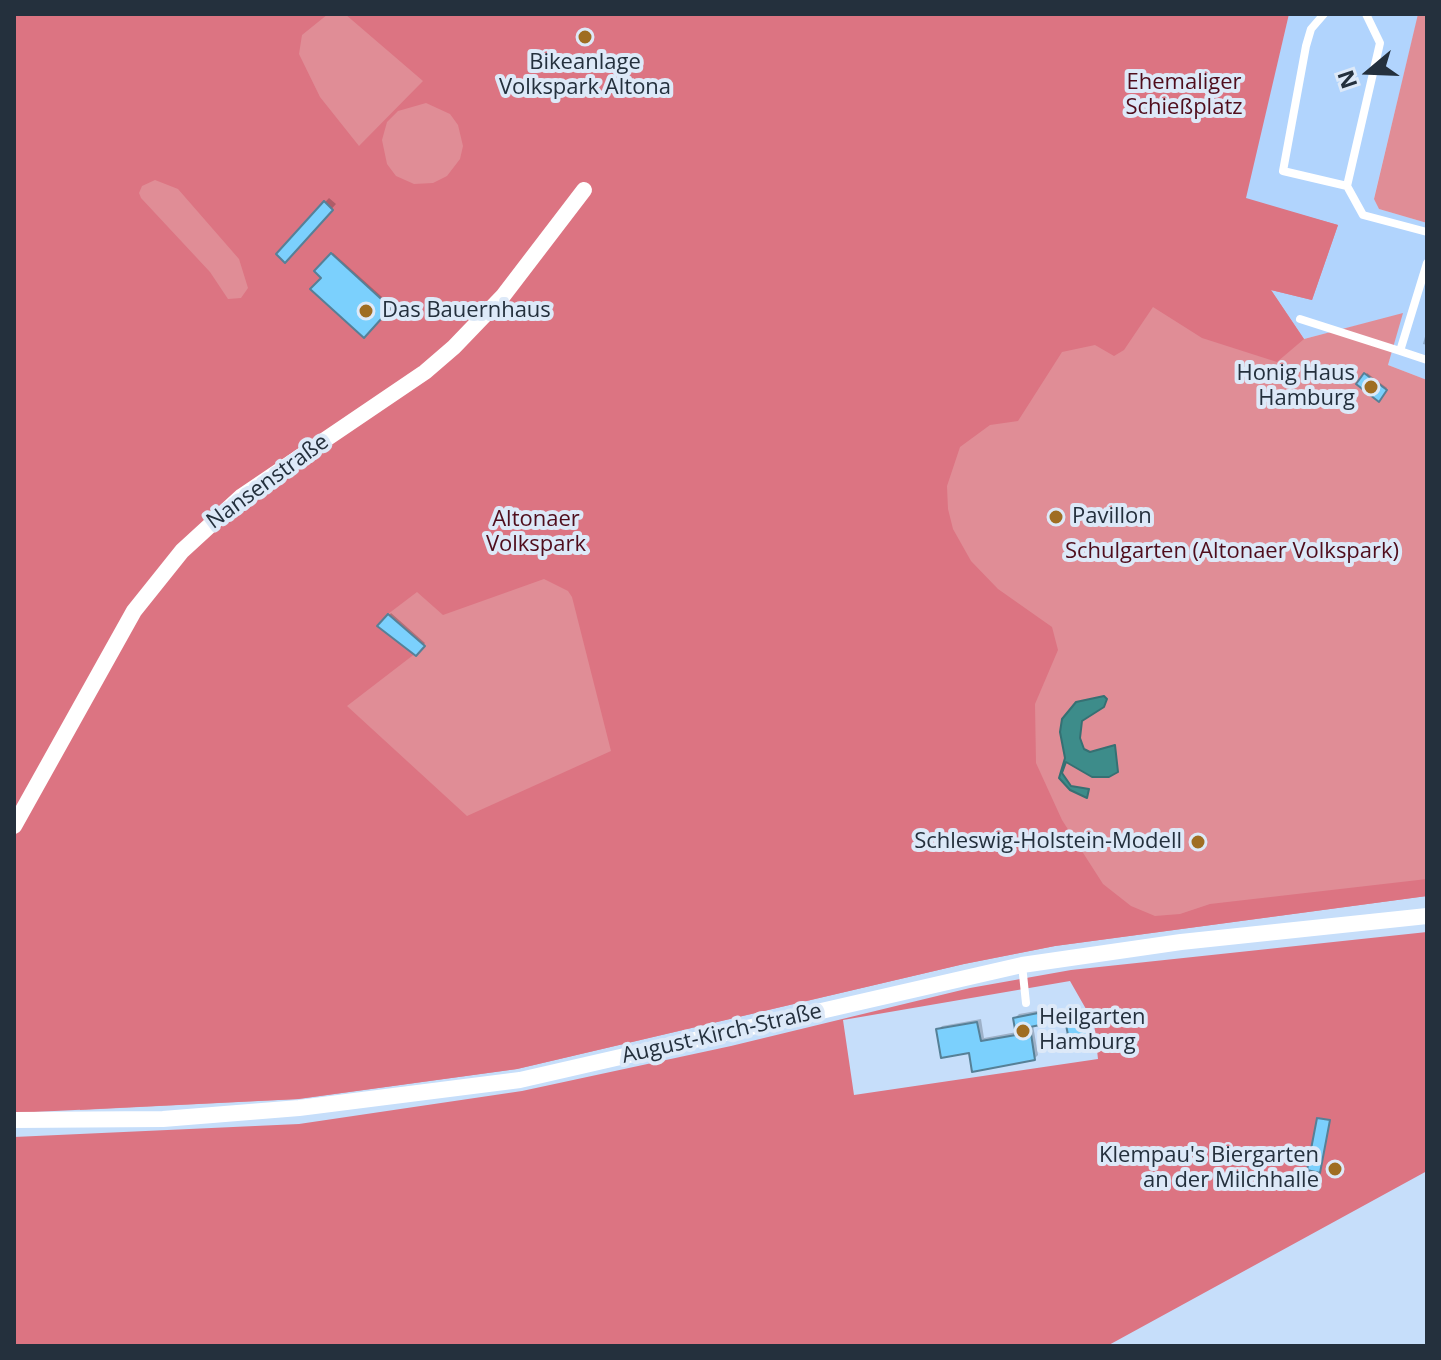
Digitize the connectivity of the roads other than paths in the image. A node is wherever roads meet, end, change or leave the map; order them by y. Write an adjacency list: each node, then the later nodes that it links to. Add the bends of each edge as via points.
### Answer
1 (1324, 14): 3 (lane, via 1306,46 1283,171)
2 (1366, 14): 3 (lane, via 1380,43)
3 (1347, 186): 5 (lane, via 1363,215)
4 (584, 190): 10 (street, Nansenstraße, via 503,296 454,347 242,496 182,551 134,611)
5 (1427, 232)
6 (1427, 263): 8 (lane)
7 (1300, 319): 8 (lane)
8 (1400, 351): 9 (lane)
9 (1427, 360)
10 (14, 826)
11 (1427, 916): 12 (street, August-Kirch-Straße)
12 (1022, 965): 13 (lane); 14 (street, August-Kirch-Straße, via 520,1080 163,1119)
13 (1026, 1003)
14 (14, 1120)

